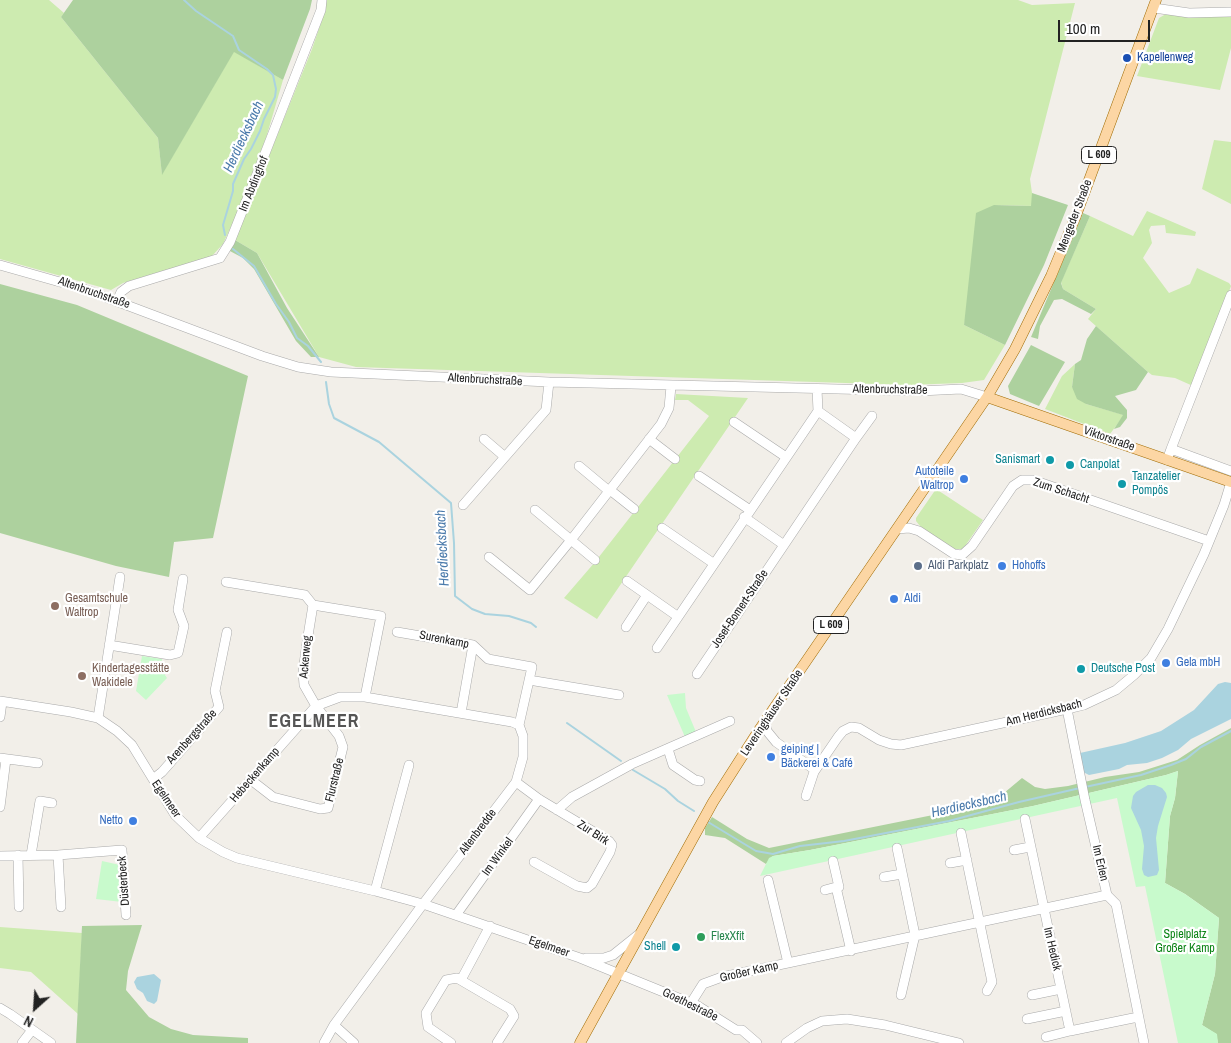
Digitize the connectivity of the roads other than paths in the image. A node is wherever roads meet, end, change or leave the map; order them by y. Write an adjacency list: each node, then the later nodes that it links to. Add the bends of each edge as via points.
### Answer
1 (322, 0): 6 (street, Im Abdinghof, via 321,10 264,158 230,242 220,258 129,286)
2 (1155, 4): 3 (street, via 1189,13); 10 (main road, Mengeder Straße / L 609, via 1051,276)
3 (1231, 12)
4 (0, 265): 6 (street, Altenbruchstraße, via 59,280)
5 (1231, 295): 17 (street)
6 (117, 300): 7 (street, Altenbruchstraße, via 262,356 312,369)
7 (549, 382): 8 (street, Altenbruchstraße); 18 (street, via 546,410)
8 (671, 386): 9 (street, Altenbruchstraße); 16 (street, via 666,416)
9 (817, 389): 10 (street, Altenbruchstraße, via 961,389); 11 (street)
10 (987, 397): 21 (main road, Viktorstraße); 30 (main road, Leveringhäuser Straße / L 609)
11 (818, 411): 14 (street); 19 (street)
12 (872, 416): 14 (street, Josef-Bomert-Straße)
13 (734, 422): 19 (street)
14 (856, 438): 37 (street, Josef-Bomert-Straße)
15 (484, 439): 18 (street)
16 (649, 439): 20 (street); 26 (street)
17 (1171, 449): 21 (street); 23 (street)
18 (505, 457): 27 (street)
19 (786, 457): 31 (street)
20 (675, 459)
21 (1167, 460): 25 (main road, Viktorstraße)
22 (579, 466): 26 (street)
23 (1231, 471)
24 (699, 476): 31 (street)
25 (1231, 482): 36 (street, Am Herdicksbach)
26 (610, 491): 28 (street); 35 (street)
27 (463, 505)
28 (634, 509)
29 (535, 510): 35 (street)
30 (909, 511): 33 (main road, Leveringhäuser Straße / L 609); 34 (street, Zum Schacht)
31 (747, 514): 37 (street); 40 (street)
32 (662, 528): 40 (street)
33 (897, 529): 34 (street, Zum Schacht); 65 (main road, Leveringhäuser Straße / L 609)
34 (920, 531): 36 (street, Zum Schacht, via 954,554 962,554 972,546 1013,486 1022,480 1033,480)
35 (571, 540): 38 (street, via 530,590); 39 (street)
36 (1209, 541): 60 (street, Am Herdicksbach, via 1151,658 1116,690)
37 (784, 545): 54 (street, Josef-Bomert-Straße)
38 (489, 557)
39 (595, 560)
40 (713, 563): 47 (street)
41 (120, 577): 51 (street)
42 (183, 579): 51 (street, via 178,610 184,626 178,653 170,655)
43 (627, 581): 45 (street)
44 (226, 582): 46 (street, via 305,594)
45 (648, 596): 47 (street); 48 (street)
46 (313, 605): 57 (street, via 381,616); 59 (street, Ackerweg, via 303,672 304,685)
47 (677, 616): 53 (street)
48 (626, 627)
49 (228, 632): 74 (street, Arenbergstraße, via 215,691 219,707)
50 (397, 632): 52 (street, Surenkamp)
51 (109, 645): 63 (street)
52 (473, 645): 55 (street, Surenkamp, via 488,659 532,667); 61 (street)
53 (657, 648)
54 (697, 674)
55 (529, 680): 56 (street); 66 (street)
56 (620, 695)
57 (366, 697): 59 (street, Hebeckenkamp, via 340,697); 61 (street, Hebeckenkamp)
58 (1, 701): 62 (street); 63 (street, Egelmeer)
59 (316, 706): 75 (street, Hebeckenkamp); 75 (street, Flurstraße, via 339,736 343,748 328,808 320,810 273,797)
60 (1067, 709): 73 (street, Am Herdicksbach, via 901,745 878,740 859,728 851,727 843,731); 103 (street, Im Erlen)
61 (461, 713): 66 (street, Hebeckenkamp)
62 (0, 716)
63 (98, 718): 74 (street, Egelmeer, via 132,745)
64 (730, 721): 69 (street)
65 (765, 722): 67 (street, via 767,731); 68 (main road, Leveringhäuser Straße / L 609)
66 (519, 725): 77 (street, via 524,736 523,757)
67 (776, 742): 68 (street, via 757,739); 73 (street)
68 (748, 747): 112 (main road, Leveringhäuser Straße / L 609, via 713,802)
69 (668, 748): 76 (street, via 673,765); 82 (street, via 632,764)
70 (3, 758): 71 (street); 81 (street)
71 (38, 763)
72 (409, 765): 102 (street)
73 (815, 770): 78 (street, Am Herdicksbach)
74 (153, 779): 85 (street, Egelmeer, via 175,815)
75 (251, 780): 85 (street, Hebeckenkamp)
76 (700, 781)
77 (516, 782): 79 (street); 104 (street, Altenbredde)
78 (806, 796)
79 (539, 799): 82 (street); 109 (street, Im Winkel)
80 (52, 803): 90 (street, via 40,801)
81 (0, 807)
82 (557, 810): 95 (street, Zur Birk, via 609,841 612,845 610,852 587,888 577,886)
83 (1025, 819): 86 (street)
84 (961, 833): 94 (street)
85 (199, 838): 102 (street, Egelmeer, via 237,858)
86 (1030, 847): 88 (street); 107 (street)
87 (897, 848): 97 (street)
88 (1014, 850)
89 (18, 855): 90 (street, Düsterbeck); 92 (street, Düsterbeck); 105 (street)
90 (31, 855): 91 (street, Düsterbeck)
91 (58, 855): 106 (street); 108 (street, Düsterbeck, via 122,850)
92 (0, 856)
93 (833, 860): 100 (street, via 839,887)
94 (967, 860): 96 (street); 110 (street)
95 (534, 862)
96 (950, 863)
97 (902, 874): 98 (street); 113 (street)
98 (884, 877)
99 (768, 880): 116 (street, Großer Kamp)
100 (836, 887): 101 (street); 114 (street)
101 (825, 890)
102 (375, 891): 104 (street, Egelmeer)
103 (1107, 895): 107 (street, Großer Kamp); 126 (street, Im Erlen, via 1116,904)
104 (423, 904): 109 (street, Egelmeer); 128 (street, Altenbredde)
105 (19, 907)
106 (61, 907)
107 (1044, 910): 110 (street, Großer Kamp); 119 (street, Im Hedick)
108 (126, 915)
109 (456, 915): 111 (street, Egelmeer)
110 (979, 923): 113 (street, Großer Kamp); 120 (street, via 992,982)
111 (490, 926): 115 (street, Egelmeer); 118 (street)
112 (640, 934): 115 (street, Egelmeer, via 614,955); 117 (main road, Leveringhäuser Straße / L 609)
113 (915, 936): 114 (street, Großer Kamp); 121 (street)
114 (851, 951): 116 (street, Großer Kamp)
115 (580, 958): 117 (street, Egelmeer)
116 (788, 963): 123 (street, Großer Kamp, via 703,984)
117 (618, 973): 123 (street, Goethestraße); 139 (main road, Leveringhäuser Straße / L 609)
118 (461, 980): 132 (street, via 446,980 426,1013 428,1028); 138 (street, via 510,1009 514,1016)
119 (1061, 989): 122 (street); 125 (street, Im Hedick)
120 (988, 991)
121 (901, 994)
122 (1032, 995)
123 (691, 1003): 140 (street, Goethestraße, via 736,1030 742,1030)
124 (0, 1008): 129 (street)
125 (1066, 1011): 127 (street); 130 (street, Im Hedick)
126 (1138, 1017): 130 (street); 143 (street, Im Erlen)
127 (1027, 1019)
128 (334, 1025): 135 (street, Altenbredde); 136 (street)
129 (32, 1030): 133 (street); 134 (street)
130 (1070, 1031): 131 (street)
131 (1046, 1037)
132 (438, 1040): 137 (street)
133 (22, 1043)
134 (51, 1043)
135 (324, 1043)
136 (354, 1043)
137 (451, 1043)
138 (497, 1043)
139 (580, 1043)
140 (758, 1043)
141 (786, 1043): 142 (street, via 822,1021 847,1019)
142 (959, 1043)
143 (1144, 1043)

